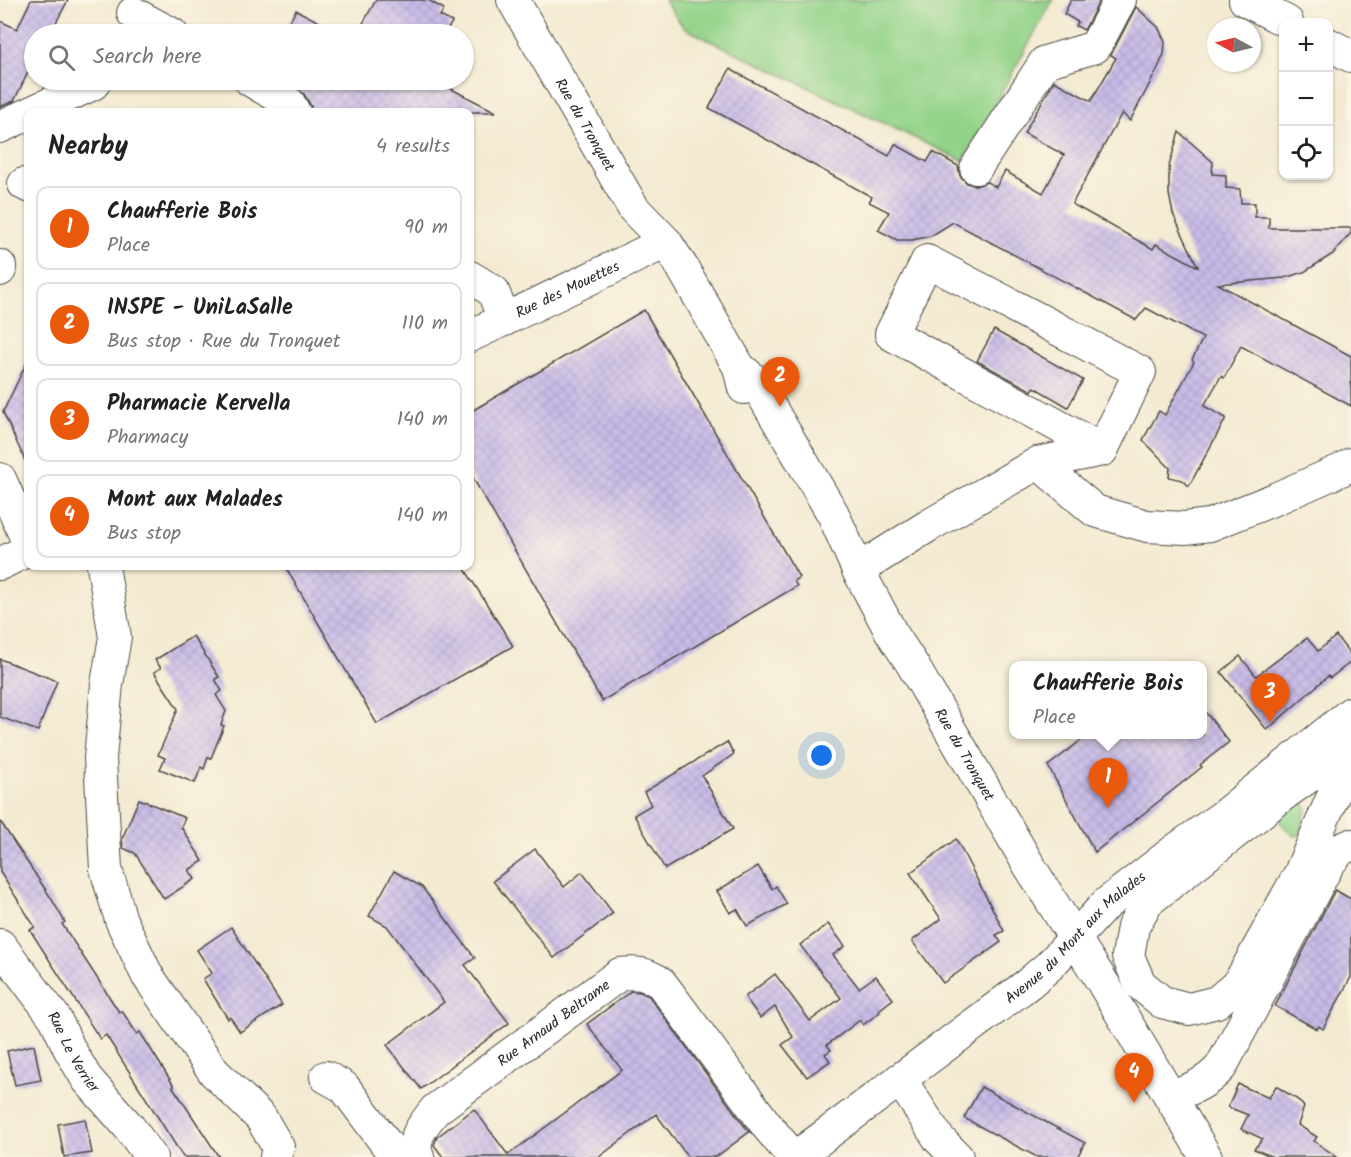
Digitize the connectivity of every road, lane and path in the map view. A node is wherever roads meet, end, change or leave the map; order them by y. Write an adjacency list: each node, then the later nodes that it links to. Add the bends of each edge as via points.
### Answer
1 (513, 0): 17 (street, Rue du Tronquet, via 634,209)
2 (535, 0): 17 (street, Rue du Tronquet, via 651,198)
3 (1120, 0): 16 (street, via 1095,46 1046,62)
4 (1245, 0): 6 (street)
5 (131, 16): 7 (street)
6 (1279, 18)
7 (149, 24)
8 (1333, 46): 9 (street)
9 (1351, 56)
10 (80, 90): 12 (street)
11 (267, 90): 13 (street)
12 (41, 108)
13 (292, 108)
14 (24, 116): 15 (street)
15 (0, 128)
16 (976, 168)
17 (666, 242): 19 (street, Rue des Mouettes); 29 (street, Rue du Tronquet, via 739,367 754,380 833,514)
18 (474, 279): 19 (street, via 493,291)
19 (504, 320): 20 (street, Rue des Mouettes)
20 (474, 334)
21 (1102, 450): 21 (street, via 1140,372 927,261 891,334); 22 (street)
22 (1038, 463): 23 (street, via 1095,511 1146,526 1185,528 1210,525); 29 (street)
23 (1351, 464)
24 (0, 479): 25 (street)
25 (24, 533)
26 (24, 552): 27 (street)
27 (0, 564)
28 (104, 570): 40 (street, via 115,637 100,758 106,869 121,920 147,975 214,1072 261,1118 278,1147)
29 (858, 570): 34 (street, Rue du Tronquet)
30 (1351, 713): 34 (street, Avenue du Mont aux Malades, via 1113,898)
31 (1351, 747): 32 (street, via 1147,902 1133,927 1128,956 1140,984 1162,1002 1189,1009 1217,1002 1239,983 1300,873)
32 (1351, 759)
33 (1351, 845): 38 (street, via 1341,849 1329,863 1221,1067 1196,1088)
34 (1074, 938): 37 (street, Avenue du Mont aux Malades, via 1028,984); 38 (street, Rue du Tronquet)
35 (0, 945): 39 (street, Rue Le Verrier, via 55,1018 87,1078)
36 (326, 1077): 41 (street, via 344,1087)
37 (900, 1079): 43 (street, Avenue du Mont aux Malades); 44 (street, via 939,1139)
38 (1170, 1096): 45 (street, Rue du Tronquet)
39 (151, 1157)
40 (276, 1157)
41 (396, 1157)
42 (418, 1157): 43 (street, Rue Arnaud Beltrame, via 419,1129 435,1110 620,974 637,972 661,983 768,1128)
43 (794, 1157)
44 (957, 1157)
45 (1206, 1157)

